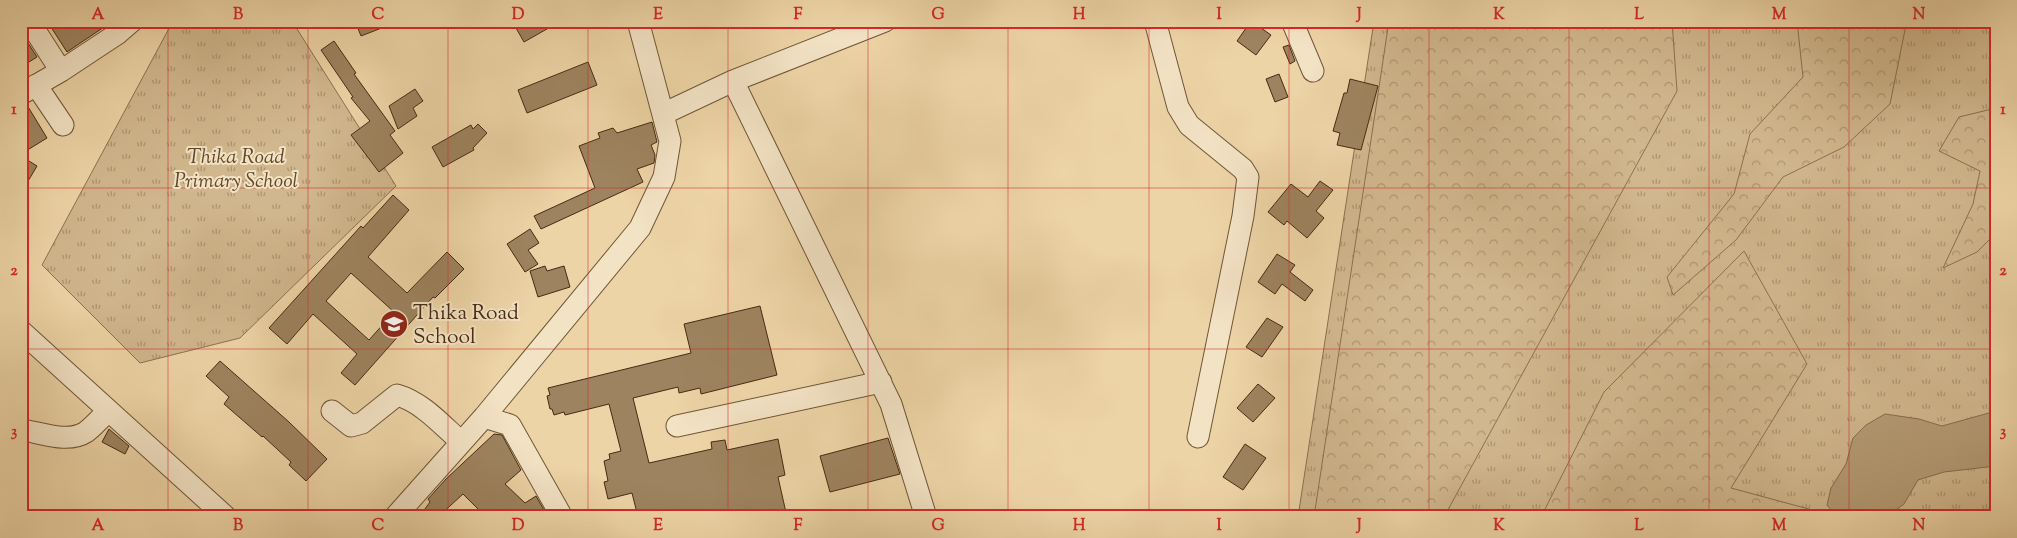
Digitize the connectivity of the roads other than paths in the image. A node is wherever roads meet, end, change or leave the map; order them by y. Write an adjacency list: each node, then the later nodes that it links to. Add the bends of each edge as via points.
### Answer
1 (29, 21): 7 (street)
2 (132, 21): 7 (street)
3 (638, 21): 11 (street)
4 (885, 21): 9 (street)
5 (1155, 21): 20 (street, via 1178,107 1189,126 1243,169 1248,177)
6 (1292, 21): 8 (street)
7 (61, 70): 10 (street)
8 (1313, 71)
9 (733, 81): 11 (street); 14 (street)
10 (29, 89): 12 (street)
11 (663, 114): 17 (street, via 670,142 664,177 640,228)
12 (63, 125)
13 (21, 331): 15 (street)
14 (881, 382): 18 (street); 25 (street, via 892,404)
15 (109, 411): 19 (street, via 84,433 73,436); 22 (street)
16 (332, 411): 21 (street, via 351,426 356,425 397,395 418,405)
17 (484, 417): 21 (street); 24 (street, via 510,425)
18 (678, 426)
19 (28, 431)
20 (1198, 436)
21 (462, 442): 23 (street)
22 (226, 517)
23 (395, 517)
24 (562, 517)
25 (926, 517)

